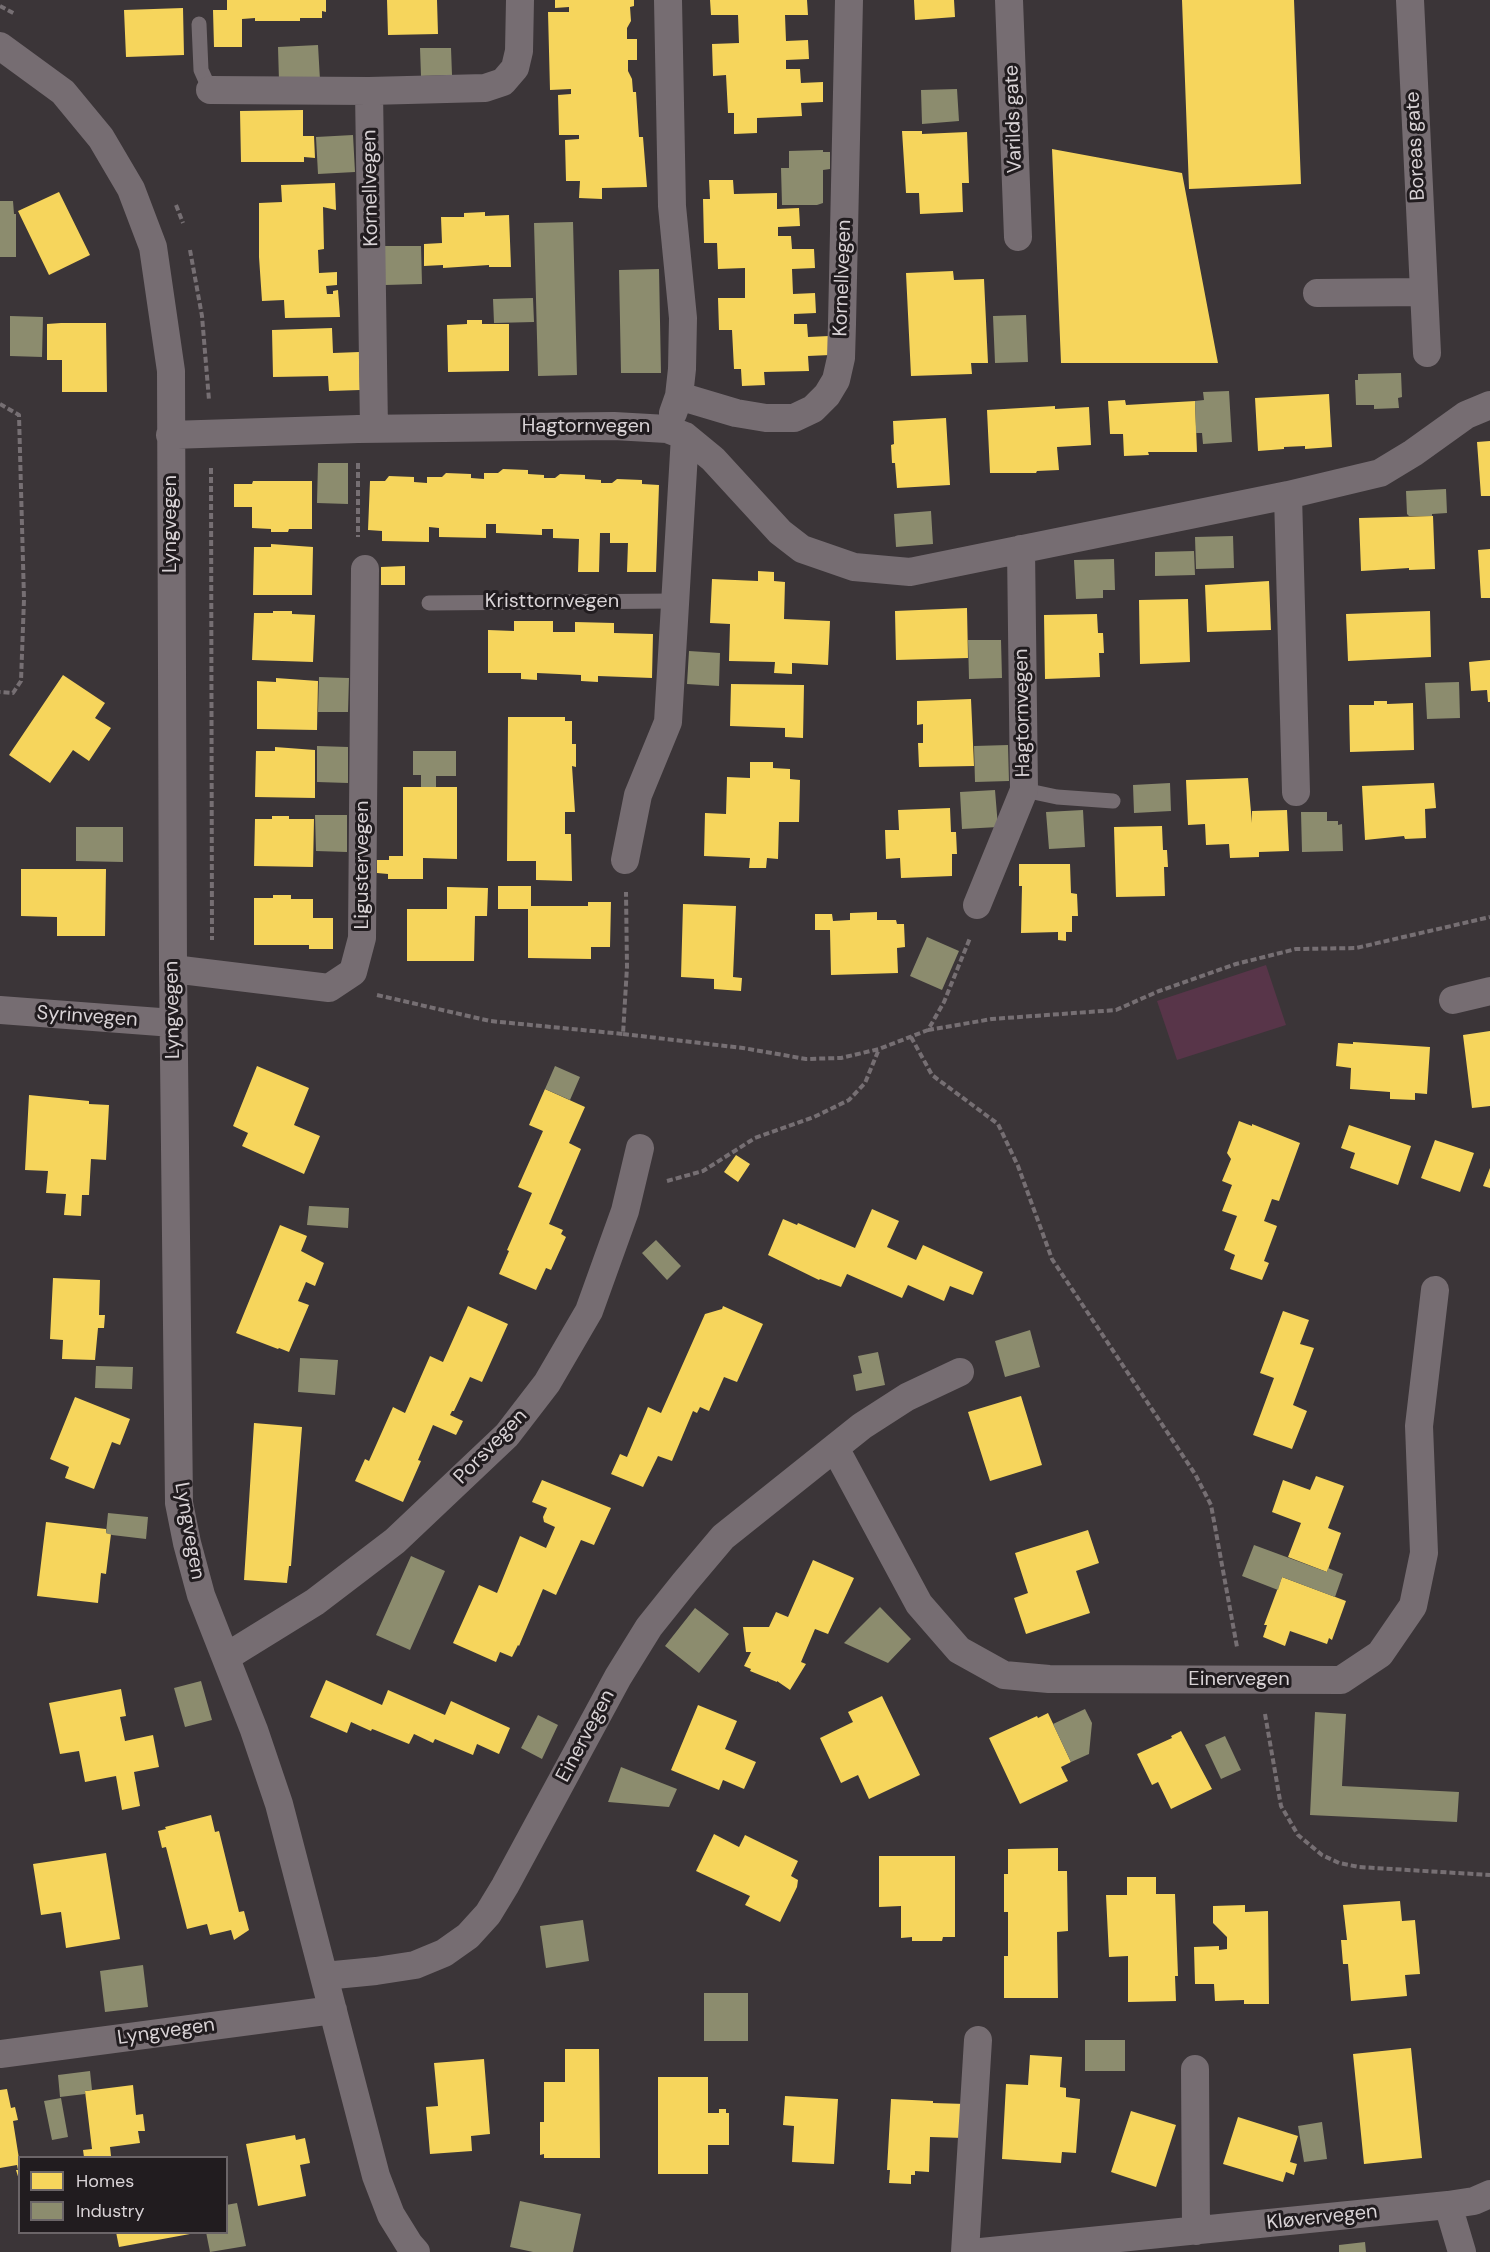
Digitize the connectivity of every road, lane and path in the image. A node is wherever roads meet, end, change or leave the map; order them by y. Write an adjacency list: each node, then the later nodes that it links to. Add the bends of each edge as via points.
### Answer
1 (520, 0): 9 (street, via 519,51 515,68 503,82 485,88)
2 (668, 0): 14 (street, via 672,206 683,318)
3 (849, 0): 14 (street, Kornellvegen, via 841,358 836,380 813,409 794,418 736,413)
4 (1009, 0): 10 (street, Varilds gate)
5 (1410, 0): 12 (street, Boreas gate)
6 (199, 24): 8 (lane, via 201,69)
7 (0, 46): 19 (street, Lyngvegen, via 63,92 101,138 131,189 153,246 164,313 171,371)
8 (210, 90): 9 (street)
9 (369, 91): 17 (street, Kornellvegen)
10 (1018, 237)
11 (1317, 292): 12 (street)
12 (1423, 292): 13 (street, Boreas gate)
13 (1427, 353)
14 (679, 396): 18 (street)
15 (0, 404): 25 (path, via 19,415 24,599 21,681 13,693)
16 (1490, 405): 20 (street, via 1466,415 1380,473)
17 (366, 429): 18 (street, Hagtornvegen, via 614,426); 19 (street, Hagtornvegen); 22 (path, via 358,540)
18 (676, 432): 21 (street, via 713,459 780,532 802,549 844,564 910,572); 23 (street)
19 (170, 435): 32 (street, Lyngvegen)
20 (1288, 495): 21 (street); 27 (street)
21 (1021, 549): 26 (street, Hagtornvegen)
22 (365, 569): 33 (street, Ligustervegen, via 362,938 353,972)
23 (675, 601): 24 (lane, Kristtornvegen); 29 (street, via 668,722 638,795)
24 (429, 603)
25 (0, 692)
26 (1024, 790): 28 (lane); 30 (street, Hagtornvegen)
27 (1296, 792)
28 (1113, 801)
29 (625, 860): 39 (path, via 627,968)
30 (977, 905): 38 (path, via 974,929)
31 (1490, 917): 38 (path, via 1356,948 1296,949 1236,964 1116,1010 992,1019)
32 (172, 969): 33 (street); 37 (street, Lyngvegen)
33 (329, 988): 39 (path, via 370,993 490,1021)
34 (1490, 991): 35 (street)
35 (1453, 1000)
36 (0, 1010): 37 (street, Syrinvegen)
37 (173, 1023): 47 (street, Lyngvegen, via 179,1503 201,1595)
38 (928, 1030): 40 (path)
39 (623, 1034): 41 (path, via 806,1059 842,1058)
40 (911, 1037): 41 (path); 48 (path, via 932,1076 998,1124 1052,1259 1196,1474 1211,1505)
41 (879, 1049): 43 (path, via 865,1083 849,1100 756,1138 703,1170 668,1182)
42 (640, 1148): 43 (street, Porsvegen)
43 (633, 1176): 47 (street, Porsvegen, via 625,1211 589,1311 548,1383 507,1435 395,1541 315,1602)
44 (1434, 1290): 48 (street, Einervegen, via 1419,1426 1424,1553 1413,1606 1380,1654 1341,1680)
45 (960, 1372): 46 (street, Einervegen, via 907,1397)
46 (835, 1448): 48 (street, Einervegen, via 919,1604 959,1650 1004,1675 1049,1679); 50 (street, Einervegen, via 723,1537 649,1627 505,1886 468,1936 444,1953 415,1965)
47 (226, 1657): 50 (street, Lyngvegen, via 279,1804)
48 (1251, 1680): 49 (path, via 1281,1806 1306,1842 1330,1859 1359,1868)
49 (1490, 1875)
50 (324, 1976): 51 (street, Lyngvegen)
51 (333, 2010): 53 (street, Lyngvegen); 58 (street, Lyngvegen, via 376,2176 390,2215)
52 (978, 2040): 59 (street)
53 (0, 2054)
54 (1195, 2069): 57 (street)
55 (1490, 2194): 56 (street, Kløvervegen)
56 (1448, 2205): 57 (street, Kløvervegen); 61 (street)
57 (1196, 2231): 60 (street, Kløvervegen)
58 (416, 2252)
59 (965, 2252)
60 (981, 2252)
61 (1462, 2252)

